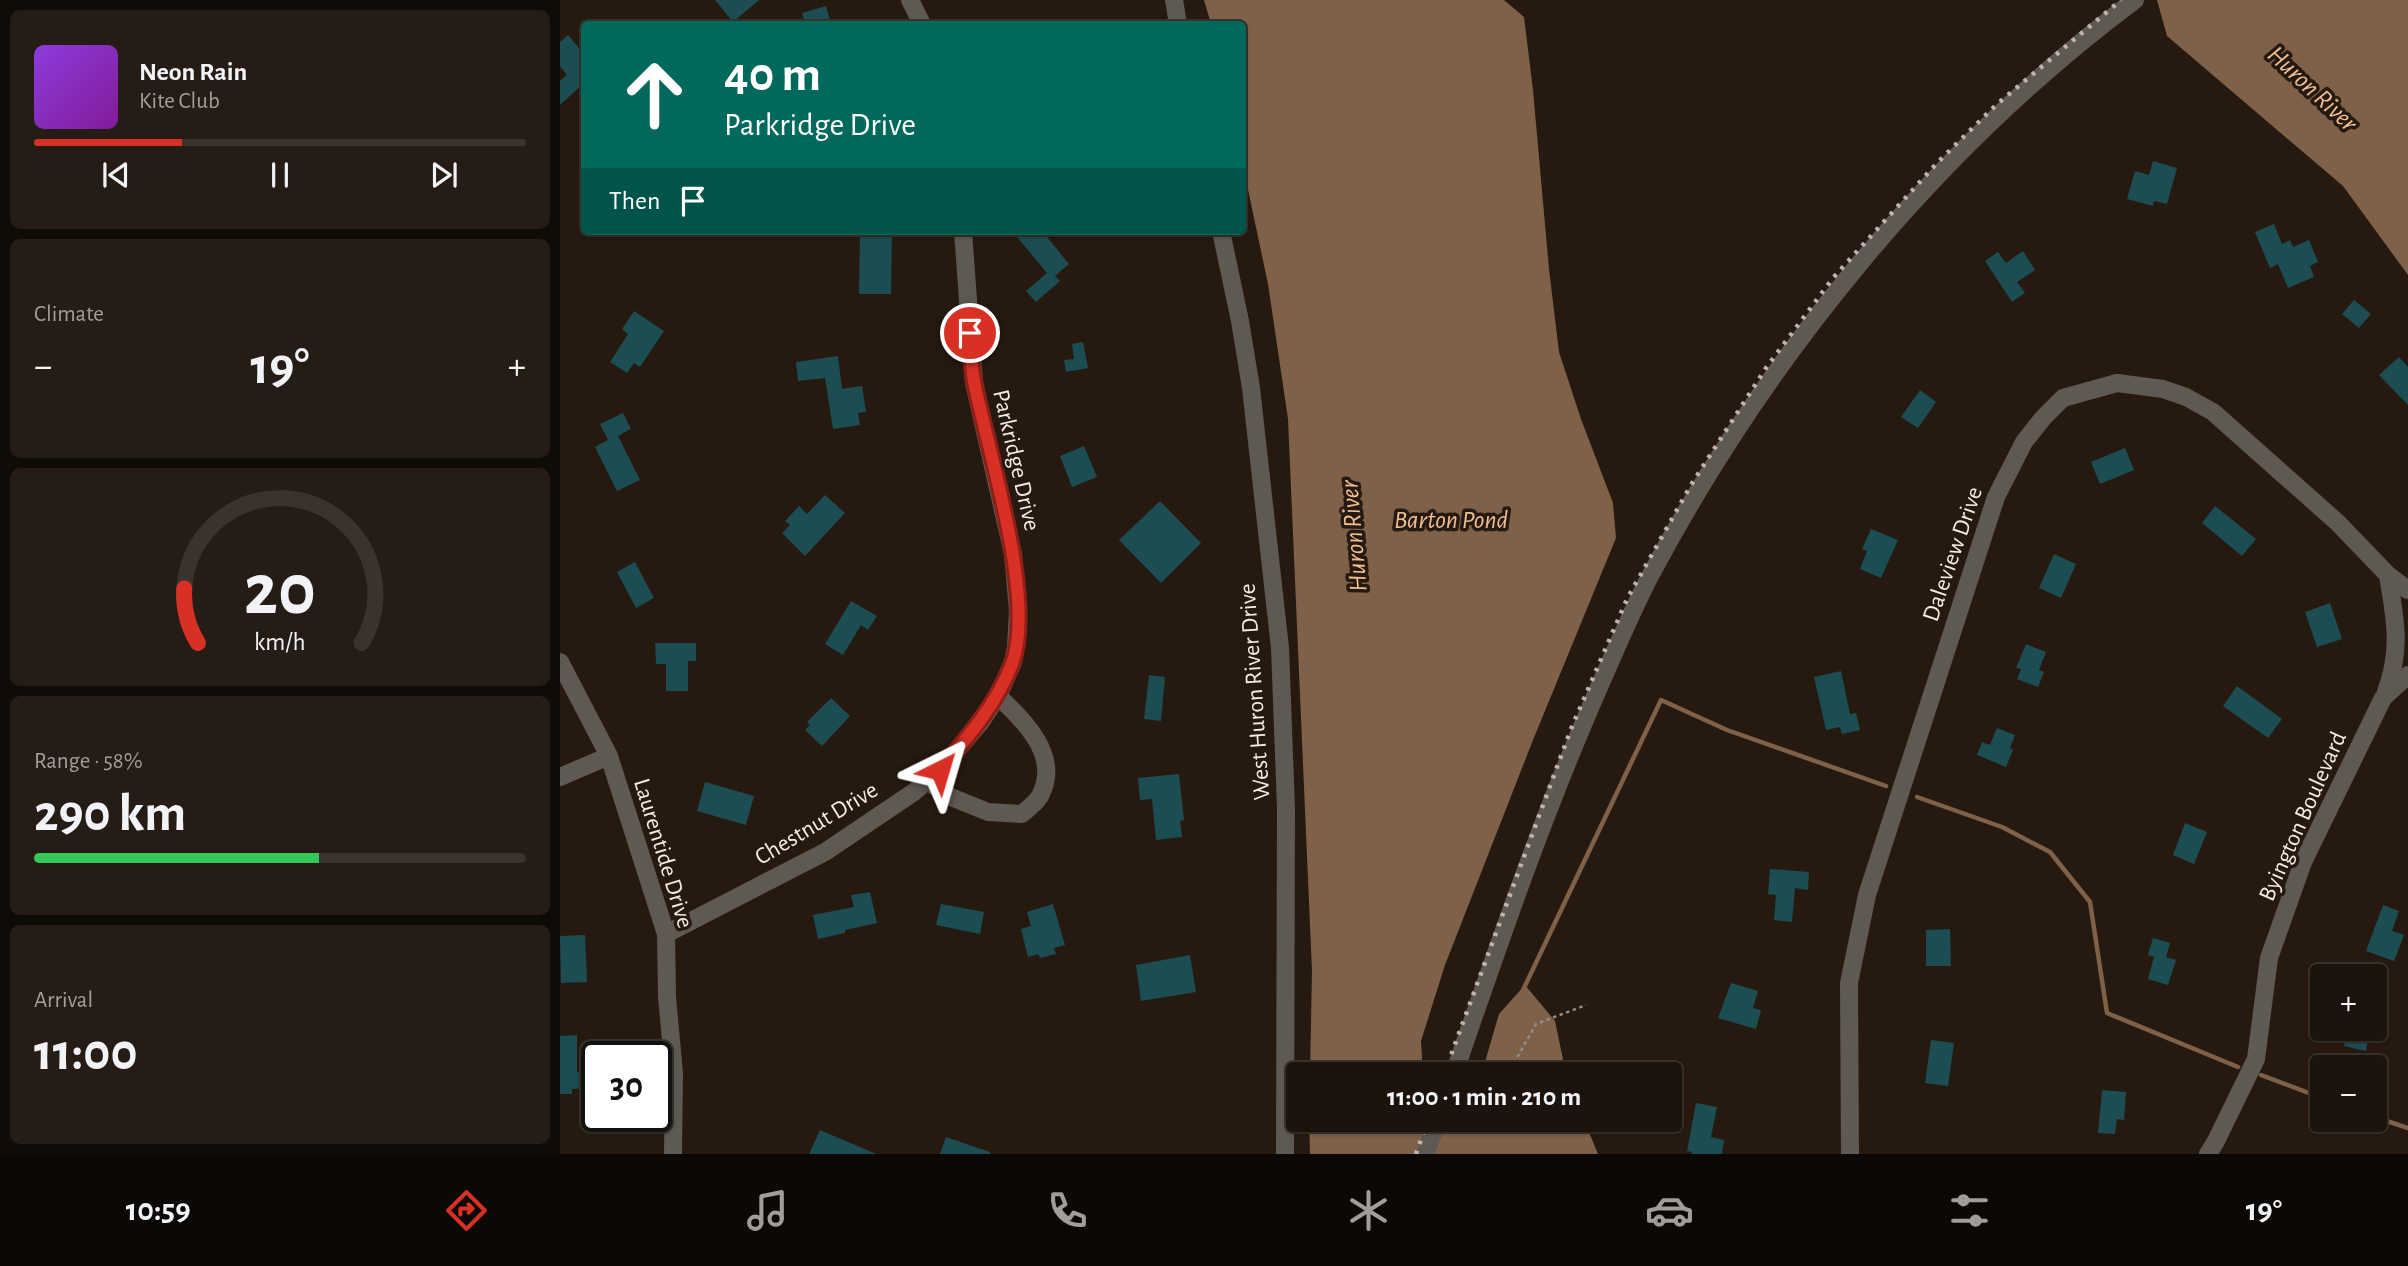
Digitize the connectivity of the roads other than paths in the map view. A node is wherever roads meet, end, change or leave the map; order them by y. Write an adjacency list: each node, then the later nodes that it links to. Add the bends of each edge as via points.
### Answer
1 (910, 0): 4 (street)
2 (1174, 0): 5 (street)
3 (2133, 1): 18 (street, via 2044,72 1943,171 1853,271 1746,415 1649,578 1564,766)
4 (920, 21)
5 (1178, 21)
6 (963, 235): 12 (street, Parkridge Drive, via 974,383 1012,550 1018,611 1013,662)
7 (1221, 235): 21 (street, West Huron River Drive, via 1251,388 1280,648 1286,808)
8 (2388, 575): 9 (street, Daleview Drive); 13 (street, Byington Boulevard, via 2397,633 2394,669); 23 (street, Daleview Drive, via 2269,461 2213,412 2186,397 2117,383 2063,398 2043,418 2024,442 1996,497 1867,895 1849,983)
9 (2408, 590)
10 (560, 662): 14 (street, Laurentide Drive)
11 (2408, 675): 13 (street, Byington Boulevard)
12 (998, 696): 16 (street, Chestnut Drive); 16 (street, via 1028,725 1043,751 1047,775 1041,797 1022,814 988,812)
13 (2384, 698): 24 (street, Byington Boulevard, via 2303,862 2269,958 2256,1059)
14 (609, 756): 15 (street); 17 (street, Laurentide Drive)
15 (560, 777)
16 (927, 781): 17 (street, Chestnut Drive, via 825,852)
17 (666, 934): 20 (street, Laurentide Drive, via 674,1073)
18 (1458, 1062)
19 (1433, 1132): 22 (street)
20 (673, 1154)
21 (1285, 1154)
22 (1425, 1154)
23 (1850, 1154)
24 (2208, 1154)

